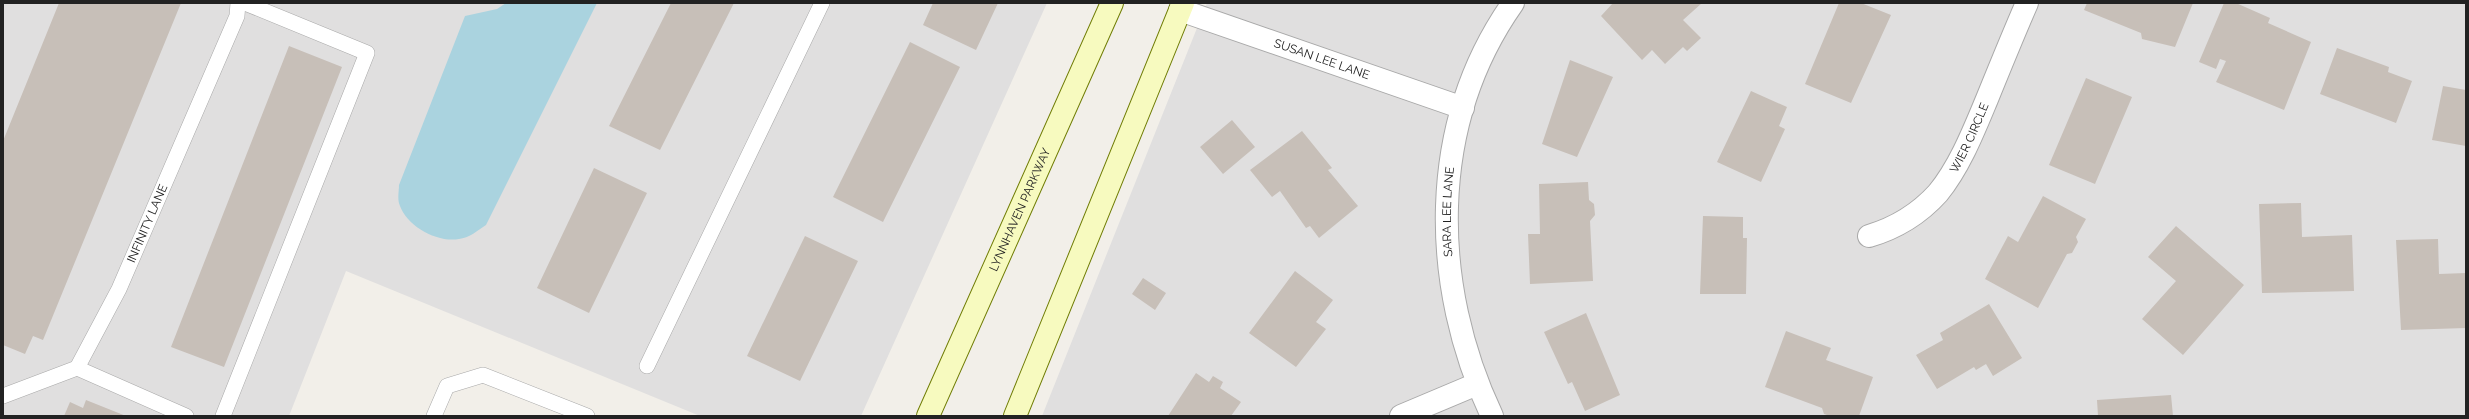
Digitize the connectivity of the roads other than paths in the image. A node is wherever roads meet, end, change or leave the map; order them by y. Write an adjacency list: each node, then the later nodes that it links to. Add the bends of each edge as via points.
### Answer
1 (238, 3): 11 (lane, INFINITY LANE, via 237,16 120,289)
2 (245, 3): 15 (lane, via 367,53)
3 (822, 3): 10 (lane)
4 (1112, 3): 18 (main road, LYNNHAVEN PARKWAY)
5 (1513, 3): 8 (street, SARA LEE LANE, via 1485,52)
6 (2027, 3): 9 (street, WIER CIRCLE, via 1972,134 1948,178 1915,215 1888,230)
7 (1182, 6): 8 (street, SUSAN LEE LANE); 19 (main road)
8 (1463, 108): 12 (street, SARA LEE LANE, via 1451,154 1446,204 1448,266 1459,328)
9 (1869, 236)
10 (648, 366)
11 (77, 368): 13 (lane); 14 (lane)
12 (1477, 384): 20 (street); 21 (street)
13 (3, 396)
14 (186, 416)
15 (223, 416)
16 (434, 416): 17 (lane, via 447,386 483,375)
17 (586, 416)
18 (928, 416)
19 (1015, 416)
20 (1401, 416)
21 (1492, 416)

